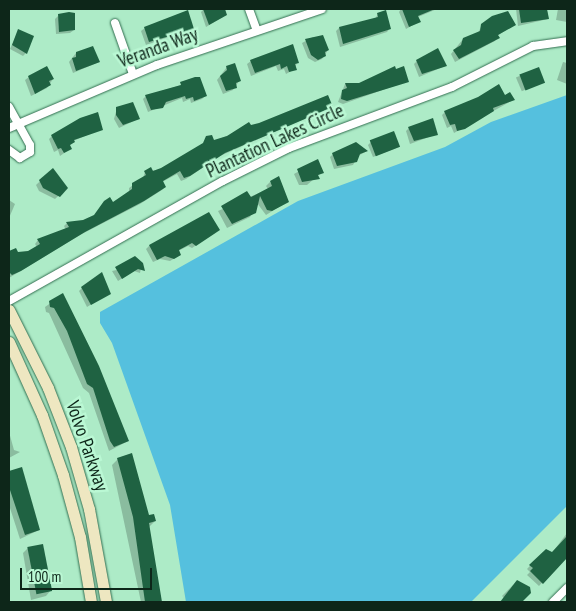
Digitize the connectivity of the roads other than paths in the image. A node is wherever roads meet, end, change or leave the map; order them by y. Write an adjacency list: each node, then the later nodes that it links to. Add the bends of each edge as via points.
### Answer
1 (249, 9): 4 (street)
2 (322, 9): 4 (street, Veranda Way)
3 (115, 23): 6 (street)
4 (257, 31): 6 (street, Veranda Way)
5 (567, 41): 11 (street, Plantation Lakes Circle, via 533,46 452,87 289,148 223,181)
6 (133, 74): 8 (street, Veranda Way)
7 (9, 107): 8 (street)
8 (18, 123): 9 (street, Veranda Way); 10 (street, via 30,145 30,152 20,158)
9 (9, 128)
10 (9, 150)
11 (9, 301)
12 (9, 310): 16 (main road, Volvo Parkway, via 44,379 71,447 89,509)
13 (9, 342): 15 (main road, Volvo Parkway, via 42,415 63,475 80,537)
14 (567, 588): 17 (street)
15 (91, 602)
16 (106, 602)
17 (553, 602)

